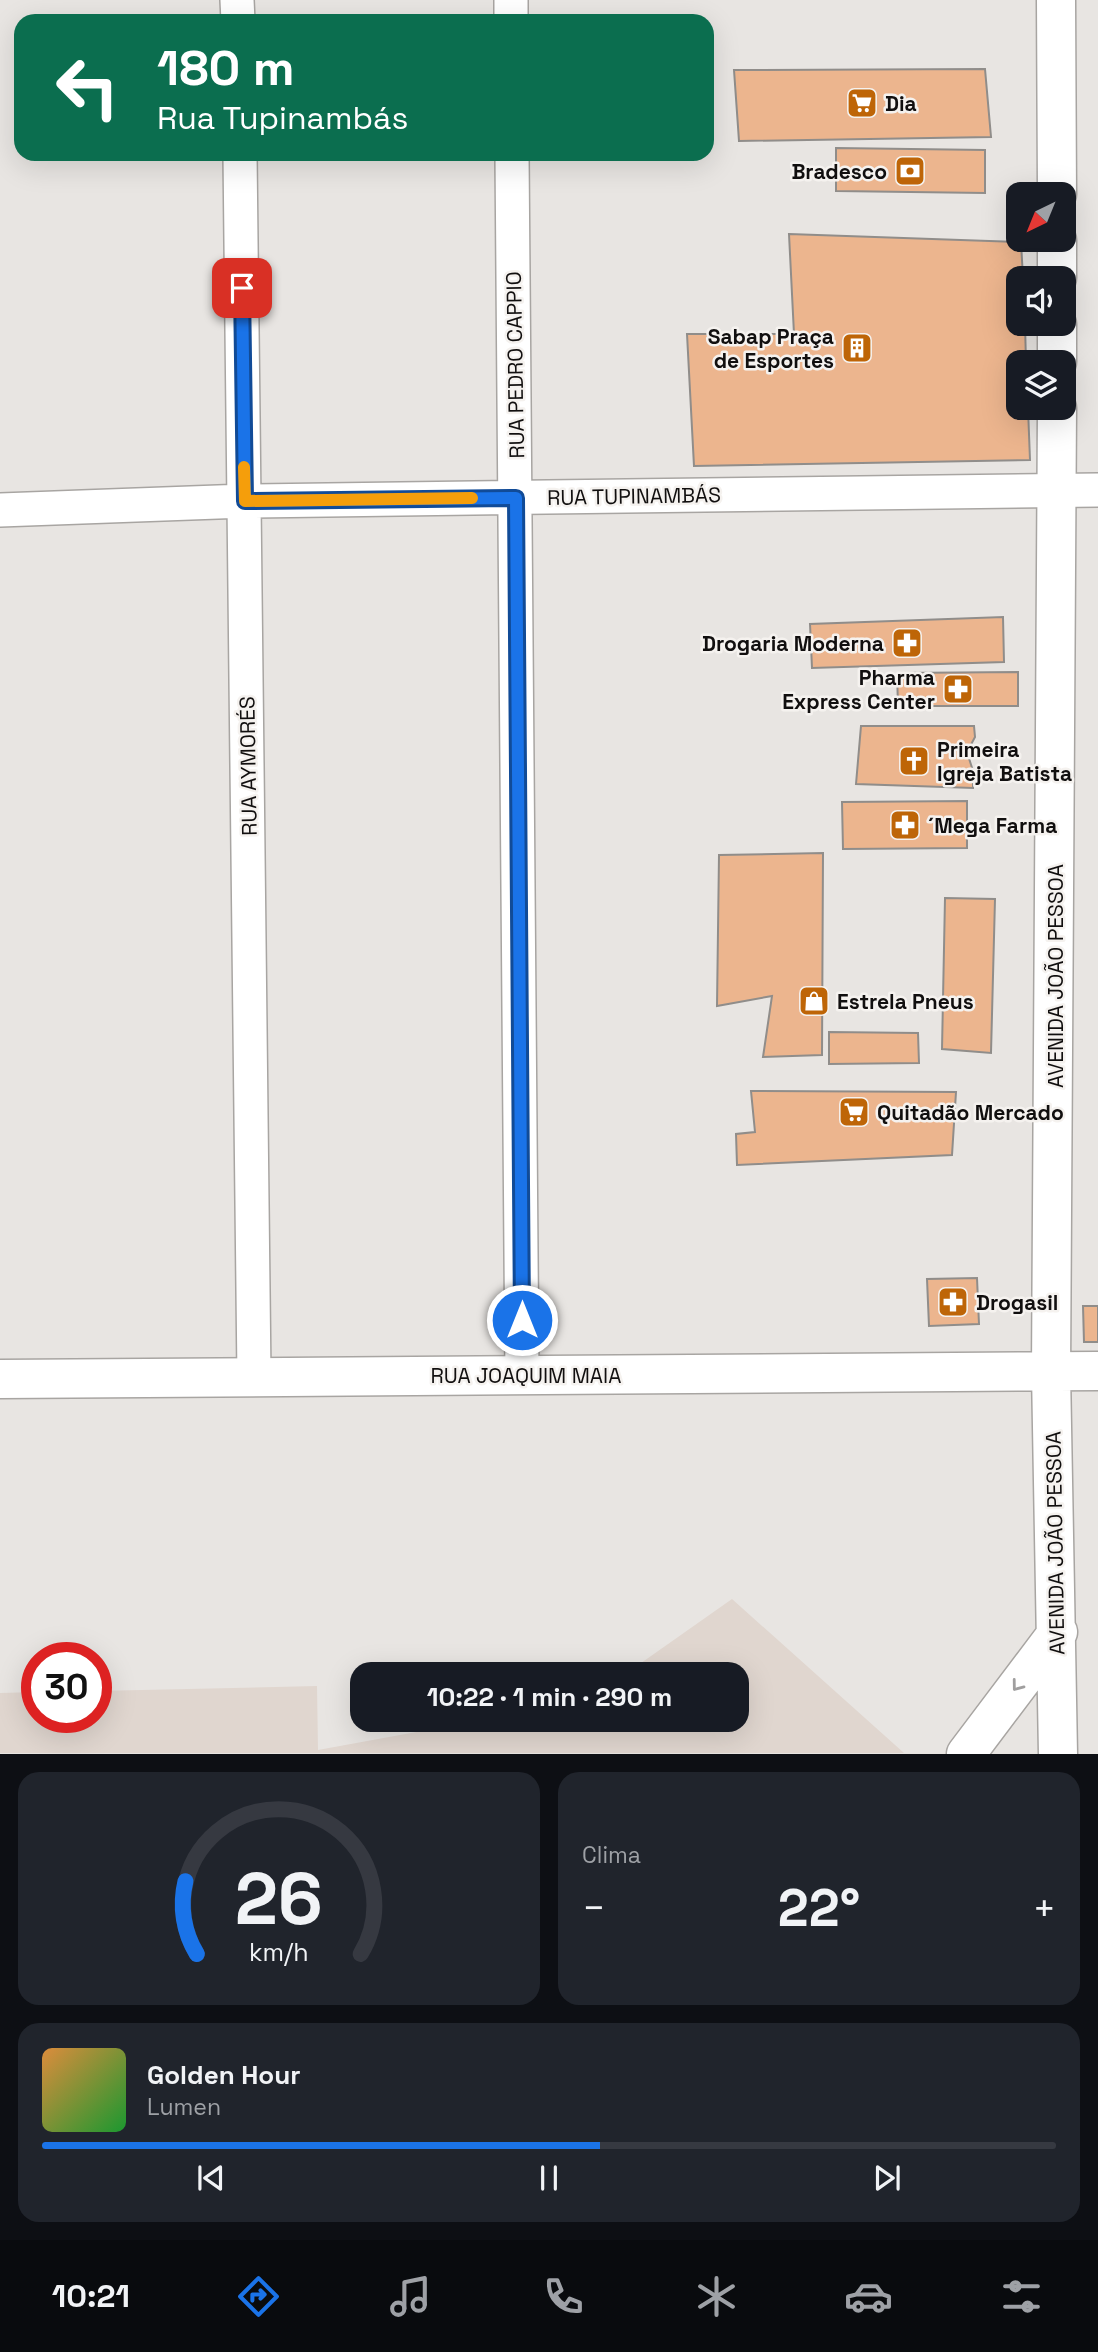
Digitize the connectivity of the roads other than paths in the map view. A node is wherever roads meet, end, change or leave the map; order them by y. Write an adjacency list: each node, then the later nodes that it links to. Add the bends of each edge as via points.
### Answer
1 (1056, 0): 4 (main road)
2 (240, 161): 9 (street, RUA AYMORÉS)
3 (512, 161): 8 (street, RUA PEDRO CAPPIO)
4 (1057, 182)
5 (1057, 420): 6 (main road, AVENIDA JOÃO PESSOA)
6 (1059, 490): 7 (street, RUA TUPINAMBÁS); 8 (street, RUA TUPINAMBÁS); 12 (main road, AVENIDA JOÃO PESSOA)
7 (1098, 490)
8 (516, 498): 9 (street, RUA TUPINAMBÁS); 13 (street, RUA PEDRO CAPPIO)
9 (245, 501): 10 (street, RUA TUPINAMBÁS); 14 (street, RUA AYMORÉS)
10 (0, 510)
11 (1098, 1371): 12 (main road, RUA JOAQUIM MAIA)
12 (1051, 1373): 13 (main road, RUA JOAQUIM MAIA); 16 (main road, AVENIDA JOÃO PESSOA)
13 (522, 1374): 14 (main road, RUA JOAQUIM MAIA)
14 (254, 1377): 15 (main road, RUA JOAQUIM MAIA)
15 (0, 1380)
16 (1058, 1632): 17 (main road, one-way to 17); 18 (main road, AVENIDA JOÃO PESSOA)
17 (966, 1754)
18 (1058, 1754)

